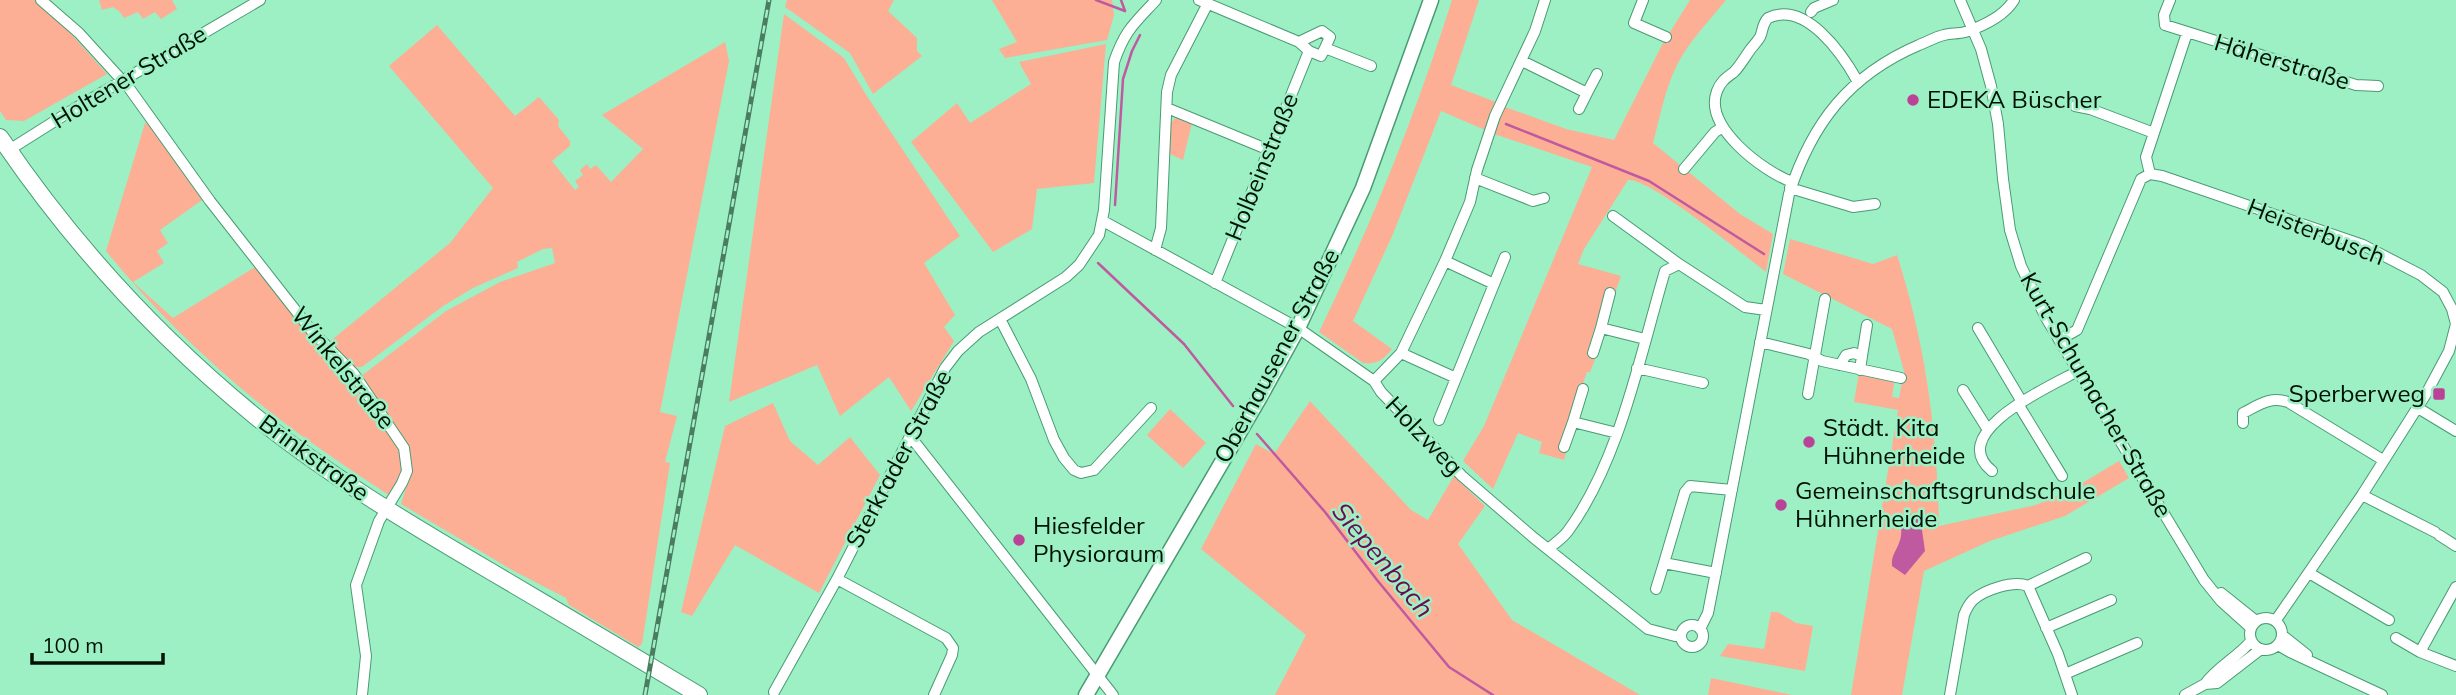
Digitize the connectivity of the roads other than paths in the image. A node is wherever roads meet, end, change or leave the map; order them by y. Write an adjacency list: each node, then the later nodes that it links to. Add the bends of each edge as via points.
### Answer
1 (41, 0): 22 (street, Winkelstraße, via 79,33)
2 (260, 0): 22 (street, Holtener Straße)
3 (1156, 0): 40 (street, Sterkrader Straße, via 1122,39 1115,62)
4 (1431, 0): 54 (main road, Oberhausener Straße, via 1363,188)
5 (1545, 0): 19 (street)
6 (1643, 0): 15 (street, via 1634,23)
7 (1833, 0): 12 (street)
8 (1960, 0): 13 (street, Kurt-Schumacher-Straße)
9 (2014, 0): 13 (street, via 1995,18)
10 (2170, 0): 14 (street, via 2165,25)
11 (1203, 2): 16 (street); 27 (street, via 1171,75)
12 (1811, 12): 23 (street, via 1834,39); 29 (street, via 1788,6 1764,22 1760,37 1716,92 1714,103)
13 (1973, 28): 23 (street, via 1944,34 1902,52); 58 (street, Kurt-Schumacher-Straße, via 1998,124 2010,230 2021,266)
14 (2187, 33): 24 (street, Häherstraße, via 2356,85); 30 (street)
15 (1666, 37)
16 (1298, 42): 17 (street, via 1322,31 1330,37); 18 (street)
17 (1325, 48): 18 (street, via 1321,56); 20 (street)
18 (1309, 51): 32 (street, Holbeinstraße)
19 (1522, 61): 25 (street); 35 (street, via 1490,130)
20 (1371, 65)
21 (1597, 74): 25 (street)
22 (122, 82): 31 (street, Holtener Straße); 91 (street, Winkelstraße, via 210,201 311,330 354,374 399,437 407,471)
23 (1858, 82): 36 (street, via 1823,119)
24 (2378, 86)
25 (1587, 93): 28 (street)
26 (2075, 106): 30 (street)
27 (1167, 107): 32 (street); 41 (street, via 1161,228)
28 (1579, 109)
29 (1723, 127): 33 (street); 36 (street, via 1754,161)
30 (2154, 134): 34 (street, via 2146,157)
31 (3, 148): 91 (main road, Brinkstraße, via 106,274 157,328 257,418)
32 (1269, 150): 45 (street, Holbeinstraße)
33 (1684, 169)
34 (2150, 174): 49 (street, Heisterbusch, via 2363,245 2421,275 2443,292); 58 (street, via 2141,179 2077,330)
35 (1475, 178): 37 (street, via 1533,201); 43 (street)
36 (1791, 185): 38 (street, via 1853,207); 50 (street)
37 (1544, 198)
38 (1875, 204)
39 (1613, 216): 44 (street)
40 (1103, 221): 41 (street, Holzweg); 51 (street, Sterkrader Straße, via 1079,265)
41 (1155, 250): 45 (street, Holzweg)
42 (1505, 257): 46 (street)
43 (1445, 261): 46 (street); 60 (street)
44 (1679, 264): 50 (street, via 1745,307); 57 (street, via 1665,271)
45 (1215, 283): 54 (street, Holzweg)
46 (1494, 284): 69 (street)
47 (1611, 293): 55 (street)
48 (1825, 299): 63 (street)
49 (2454, 308): 52 (street, Heisterbusch)
50 (1766, 310): 59 (street)
51 (1000, 319): 76 (street, via 1054,440 1074,470 1094,470); 84 (street, Sterkrader Straße, via 979,332 945,368)
52 (2456, 325): 77 (street, Heisterbusch, via 2449,351)
53 (1867, 326): 62 (street)
54 (1297, 328): 70 (street, Holzweg); 118 (main road, Oberhausener Straße)
55 (1601, 328): 57 (street); 61 (street)
56 (1978, 328): 75 (street)
57 (1645, 339): 65 (street)
58 (2060, 340): 67 (street, Kurt-Schumacher-Straße)
59 (1760, 342): 63 (street); 89 (street)
60 (1401, 353): 69 (street); 70 (street)
61 (1593, 353)
62 (1862, 356): 64 (street, via 1851,354); 66 (street)
63 (1815, 357): 64 (street); 74 (street)
64 (1840, 365): 66 (street)
65 (1637, 368): 71 (street); 83 (street)
66 (1860, 370): 68 (street)
67 (2078, 372): 75 (street); 105 (street, Kurt-Schumacher-Straße, via 2204,580)
68 (1901, 377)
69 (1456, 378): 78 (street)
70 (1374, 381): 93 (street, Holzweg, via 1462,476)
71 (1703, 383)
72 (1583, 389): 79 (street)
73 (1963, 390): 81 (street)
74 (1808, 394)
75 (2020, 403): 81 (street); 88 (street)
76 (1151, 408)
77 (2418, 408): 82 (street); 86 (street, Heisterbusch)
78 (1439, 420)
79 (1573, 422): 83 (street); 85 (street)
80 (2243, 423): 86 (street, via 2243,413 2278,399)
81 (1988, 430): 87 (street, via 1981,454)
82 (2456, 431)
83 (1617, 433): 93 (street, via 1601,473 1567,533)
84 (910, 436): 98 (street, Sterkrader Straße); 118 (street)
85 (1564, 447)
86 (2383, 460): 90 (street, Heisterbusch)
87 (1992, 471)
88 (2062, 476)
89 (1732, 490): 95 (street, via 1690,486); 96 (street)
90 (2362, 495): 92 (street); 97 (street, Heisterbusch)
91 (386, 510): 121 (street, Winkelstraße, via 356,585 366,656); 122 (main road, Brinkstraße)
92 (2456, 547)
93 (1548, 549): 108 (street, Holzweg, via 1648,629 1663,637)
94 (2086, 558): 99 (street)
95 (1664, 563): 96 (street); 101 (street)
96 (1716, 573): 107 (street)
97 (2309, 573): 103 (street, Heisterbusch); 104 (street)
98 (837, 579): 120 (street, Sterkrader Straße); 123 (street, via 951,643 953,655)
99 (2028, 586): 106 (street); 126 (street, via 2013,584 1981,595 1968,606)
100 (2456, 587): 115 (street)
101 (1656, 589)
102 (2111, 600): 106 (street)
103 (2276, 620): 105 (street, via 2265,617); 111 (street, via 2281,626)
104 (2389, 620)
105 (2253, 624): 110 (street)
106 (2046, 628): 117 (street)
107 (1700, 629): 108 (street, via 1688,625); 108 (street, via 1699,644 1687,645)
108 (1681, 637): 113 (street)
109 (2396, 638): 115 (street)
110 (2251, 640): 114 (street); 119 (street)
111 (2280, 640): 114 (street, via 2273,649); 130 (street)
112 (2137, 643): 117 (street)
113 (1674, 649)
114 (2261, 649): 119 (street, via 2217,683)
115 (2420, 652): 116 (street)
116 (2456, 666)
117 (2065, 674): 127 (street)
118 (1097, 675): 124 (main road, Oberhausener Straße); 125 (street)
119 (2205, 684): 128 (street); 129 (street)
120 (774, 692)
121 (362, 695)
122 (699, 695)
123 (934, 695)
124 (1086, 695)
125 (1113, 695)
126 (1950, 695)
127 (2071, 695)
128 (2185, 695)
129 (2211, 695)
130 (2382, 695)

